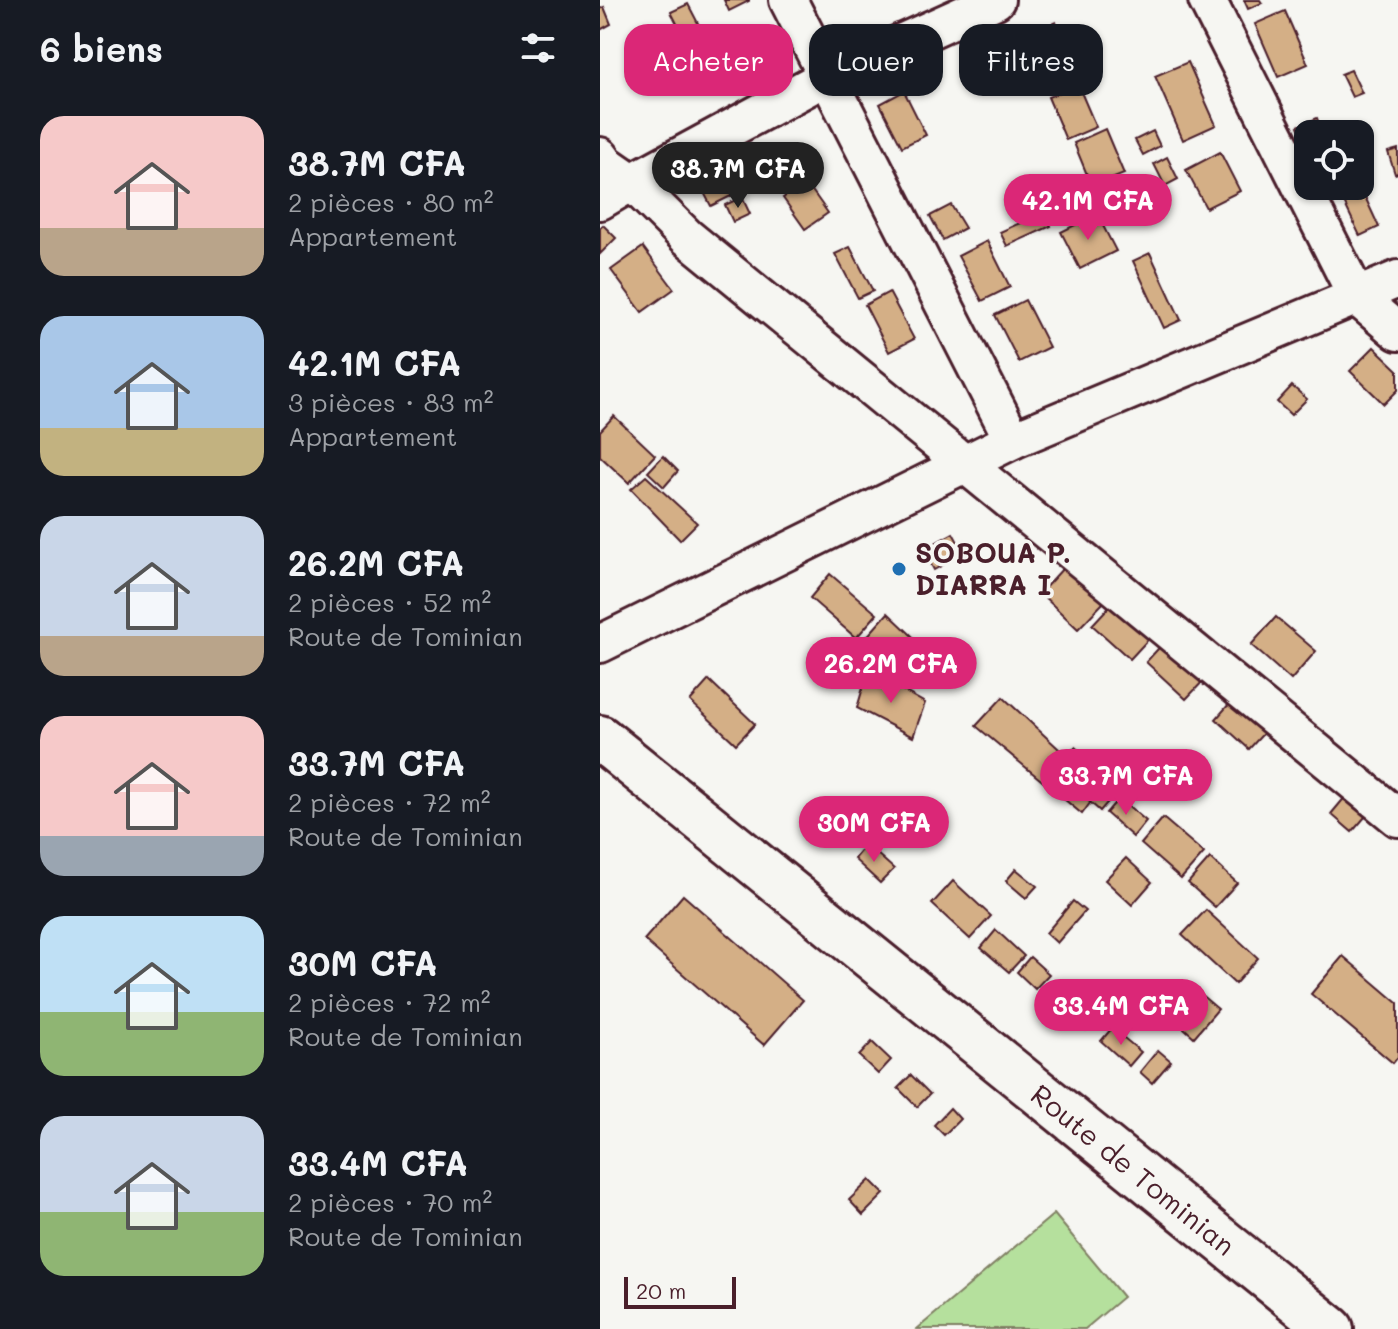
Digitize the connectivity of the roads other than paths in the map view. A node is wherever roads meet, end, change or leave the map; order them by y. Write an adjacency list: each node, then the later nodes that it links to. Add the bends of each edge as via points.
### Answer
1 (788, 0): 5 (street)
2 (996, 0): 4 (street)
3 (1207, 0): 12 (street)
4 (943, 24)
5 (809, 40)
6 (809, 86): 9 (street)
7 (838, 96): 14 (street)
8 (600, 156): 9 (street)
9 (632, 182): 10 (street); 15 (street, via 687,237)
10 (600, 201)
11 (1398, 279): 12 (street)
12 (1357, 297): 13 (street); 14 (street)
13 (1398, 332)
14 (1013, 440): 15 (street)
15 (965, 465): 16 (street); 18 (street)
16 (600, 644)
17 (600, 738): 19 (main road, Route de Tominian)
18 (1398, 818)
19 (1331, 1329)

